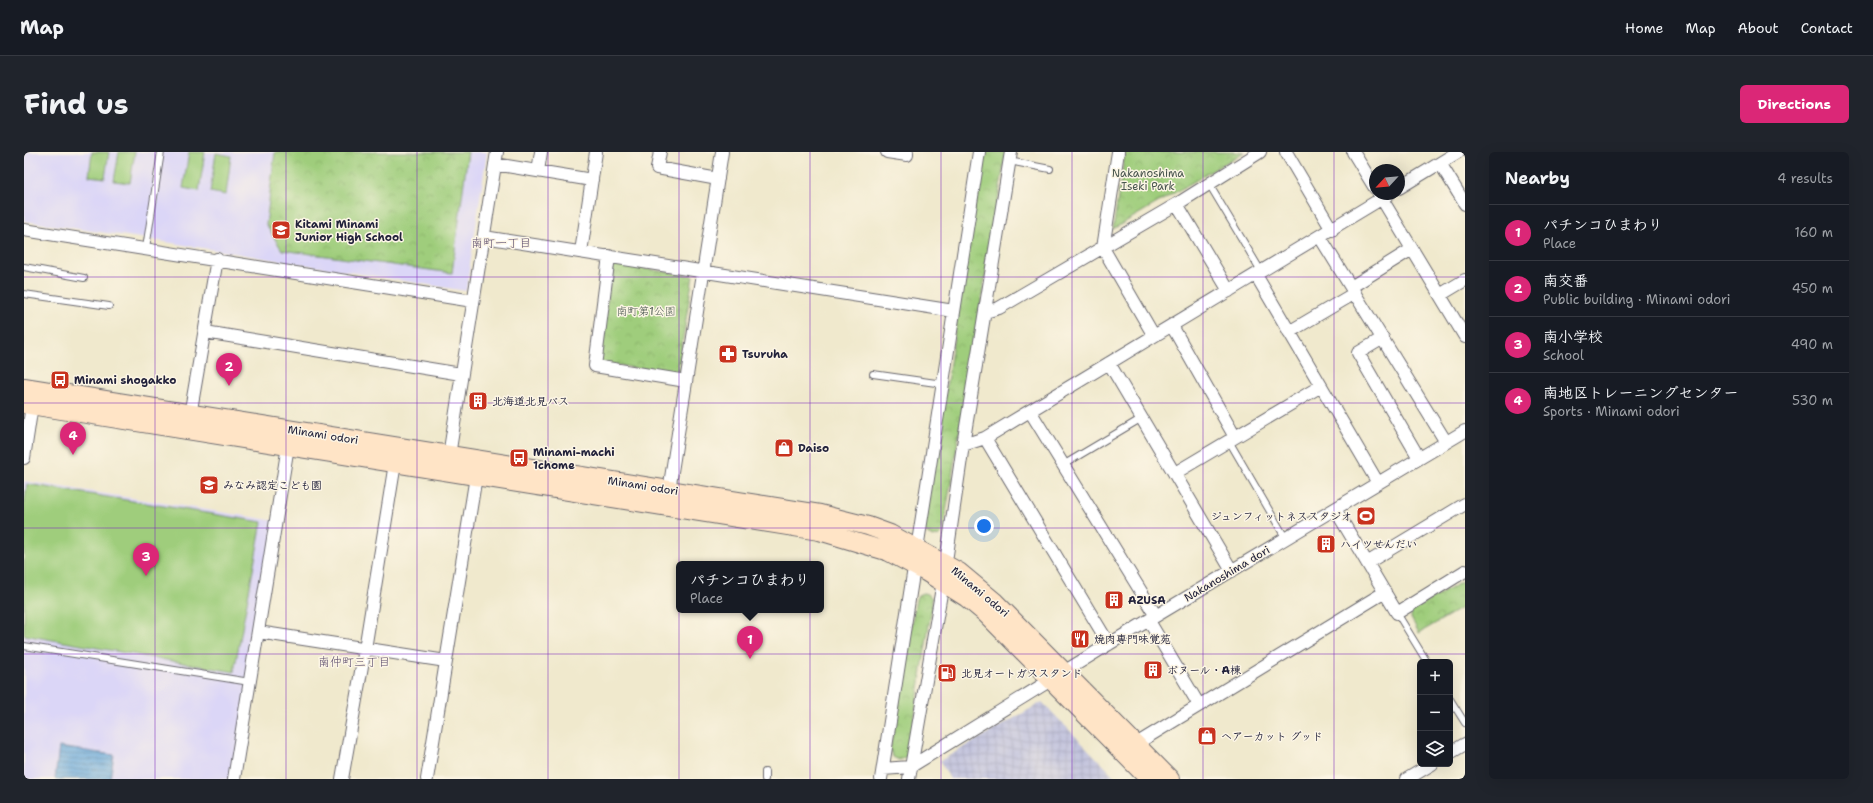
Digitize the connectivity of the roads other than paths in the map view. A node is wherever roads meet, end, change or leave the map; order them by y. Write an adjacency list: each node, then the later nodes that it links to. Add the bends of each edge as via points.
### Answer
1 (161, 152): 32 (lane)
2 (541, 152): 18 (street)
3 (596, 152): 21 (street)
4 (660, 152): 20 (street, via 657,168)
5 (722, 152): 20 (street)
6 (887, 152): 7 (street, via 907,155)
7 (907, 152)
8 (979, 152): 49 (street)
9 (1118, 152): 33 (street)
10 (1260, 152): 22 (street)
11 (1286, 152): 29 (street)
12 (1353, 152): 19 (street)
13 (1455, 153): 16 (street)
14 (1010, 157): 17 (lane); 50 (street)
15 (496, 158): 18 (street); 30 (street)
16 (1440, 163): 23 (street); 27 (street)
17 (1050, 169)
18 (538, 171): 21 (street)
19 (1369, 178)
20 (718, 179): 39 (street)
21 (592, 180): 35 (street)
22 (1209, 184): 26 (street); 40 (lane)
23 (1405, 184)
24 (1377, 200): 29 (street)
25 (1385, 200): 34 (street)
26 (1177, 204): 33 (street); 44 (street)
27 (1465, 204)
28 (24, 230): 32 (street)
29 (1332, 230): 31 (street)
30 (484, 237): 35 (street); 47 (street)
31 (1320, 237): 40 (street); 43 (street)
32 (146, 248): 37 (street)
33 (1103, 248): 50 (street, via 999,308); 54 (street)
34 (1412, 249): 43 (street); 46 (street)
35 (580, 252): 36 (street)
36 (609, 256): 39 (street); 60 (street, via 595,366)
37 (217, 259): 47 (street); 52 (street)
38 (24, 267): 41 (lane)
39 (704, 271): 49 (street); 60 (street)
40 (1258, 273): 44 (street); 53 (street)
41 (84, 278)
42 (1465, 280): 46 (street)
43 (1353, 290): 53 (street); 56 (street)
44 (1229, 291): 51 (street)
45 (24, 294): 48 (lane)
46 (1440, 295): 55 (street)
47 (473, 301): 58 (street)
48 (109, 306)
49 (954, 311): 61 (street)
50 (985, 312): 72 (street)
51 (1172, 326): 54 (street); 70 (street)
52 (205, 332): 58 (street); 67 (street)
53 (1289, 332): 62 (street)
54 (1154, 336): 57 (street)
55 (1465, 337)
56 (1383, 338): 71 (street); 76 (street, via 1358,353)
57 (1109, 363): 65 (street); 66 (street)
58 (461, 374): 77 (street)
59 (873, 374): 61 (lane)
60 (686, 381): 82 (street)
61 (943, 384): 86 (street)
62 (1321, 386): 70 (street); 81 (street)
63 (24, 387): 67 (street, Minami odori)
64 (28, 405): 67 (street, Minami odori); 75 (street)
65 (1030, 411): 69 (street); 78 (street)
66 (1142, 418): 78 (lane); 80 (street)
67 (189, 422): 73 (street, Minami odori); 74 (street, Minami odori)
68 (1464, 434): 71 (street, Nakanoshima dori)
69 (985, 438): 72 (street); 97 (street)
70 (1232, 439): 80 (street); 85 (lane)
71 (1446, 442): 76 (street, Nakanoshima dori)
72 (963, 445): 88 (street)
73 (288, 446): 74 (street, Minami odori); 96 (street)
74 (396, 455): 77 (street, Minami odori); 99 (street)
75 (24, 458)
76 (1420, 458): 81 (street, Nakanoshima dori)
77 (448, 463): 79 (street, Minami odori)
78 (1063, 466): 95 (street)
79 (477, 468): 82 (street, Minami odori); 101 (street)
80 (1175, 473): 90 (street)
81 (1378, 483): 84 (street, Nakanoshima dori)
82 (668, 498): 86 (street, Minami odori, via 820,514 868,526); 89 (street, Minami odori, via 819,531 889,552)
83 (1465, 504): 87 (street)
84 (1336, 510): 85 (street, Nakanoshima dori); 87 (street)
85 (1286, 539): 90 (street, Nakanoshima dori)
86 (916, 547): 88 (street, Minami odori); 89 (street)
87 (1367, 563): 93 (street)
88 (945, 564): 92 (street); 102 (street, Minami odori, via 959,572 995,602)
89 (914, 565): 92 (street, Minami odori); 112 (street)
90 (1232, 571): 95 (street, Nakanoshima dori)
91 (1465, 571): 94 (street)
92 (943, 582): 102 (street, Minami odori, via 985,612); 111 (street)
93 (1385, 592): 94 (street); 105 (street)
94 (1397, 613): 100 (lane)
95 (1152, 618): 97 (street, Nakanoshima dori); 105 (street)
96 (258, 632): 99 (street); 103 (street)
97 (1109, 644): 102 (street, Nakanoshima dori)
98 (24, 646): 103 (lane)
99 (365, 649): 101 (street); 114 (street)
100 (1425, 659)
101 (446, 661): 115 (street)
102 (1057, 677): 107 (street, Minami odori); 111 (street, Nakanoshima dori, via 1024,695); 116 (street, Minami odori)
103 (250, 682): 113 (street)
104 (1453, 704): 106 (lane)
105 (1199, 705): 107 (street)
106 (1465, 723)
107 (1136, 744): 117 (street, Minami odori)
108 (1465, 744): 109 (street)
109 (1453, 751)
110 (1427, 767): 118 (street)
111 (909, 773): 112 (street, Nakanoshima dori)
112 (882, 774)
113 (234, 779)
114 (342, 779)
115 (427, 779)
116 (1149, 779)
117 (1170, 779)
118 (1407, 779)

